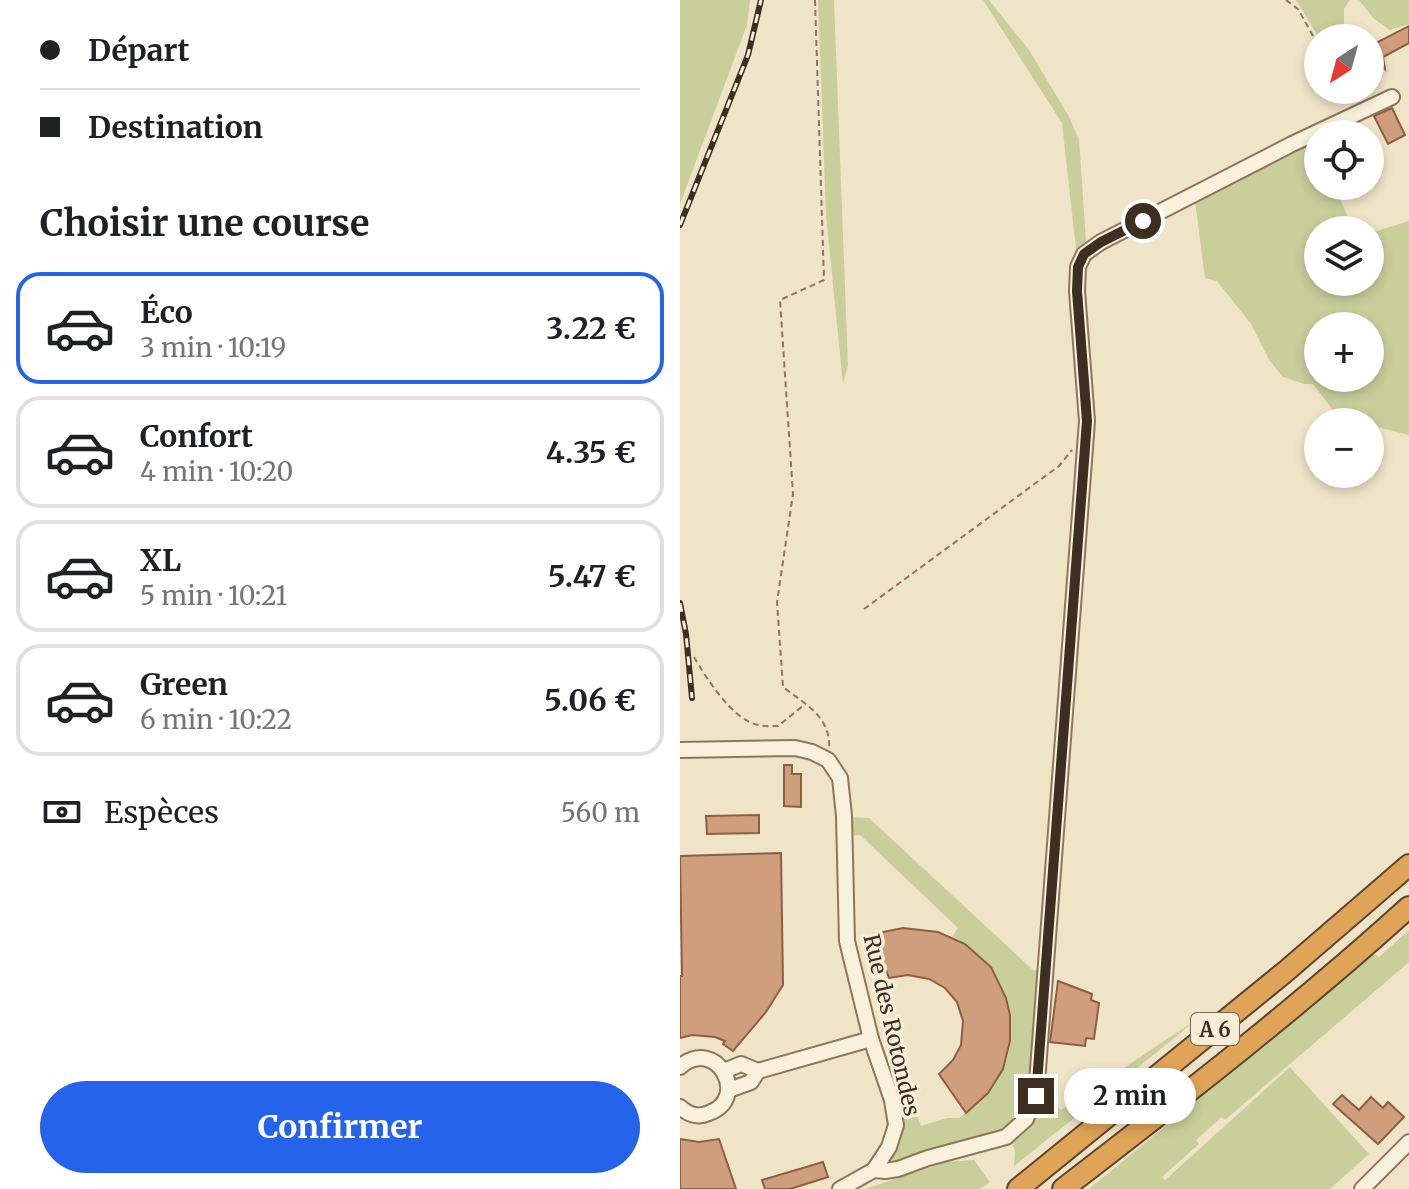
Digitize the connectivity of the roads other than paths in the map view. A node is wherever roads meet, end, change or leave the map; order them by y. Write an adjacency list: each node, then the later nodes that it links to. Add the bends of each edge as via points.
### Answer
1 (1392, 97): 12 (street, via 1084,254 1077,291 1087,421 1036,1096 1026,1119 1006,1137 898,1169)
2 (680, 750): 5 (street, Rue des Rotondes, via 795,748 828,760 840,778 847,941)
3 (1409, 865): 14 (highway, A 6)
4 (1409, 907): 15 (highway, A 6, via 1211,1076)
5 (871, 1039): 8 (street); 12 (street, Rue des Rotondes, via 896,1125)
6 (680, 1067): 7 (street, via 706,1058)
7 (724, 1071): 8 (street, via 741,1064); 9 (street)
8 (758, 1071): 9 (street, via 751,1082)
9 (729, 1090): 10 (street, via 717,1110 703,1116)
10 (680, 1107)
11 (1409, 1142): 16 (street)
12 (874, 1170): 13 (street)
13 (840, 1189)
14 (1018, 1189)
15 (1063, 1189)
16 (1362, 1189)

